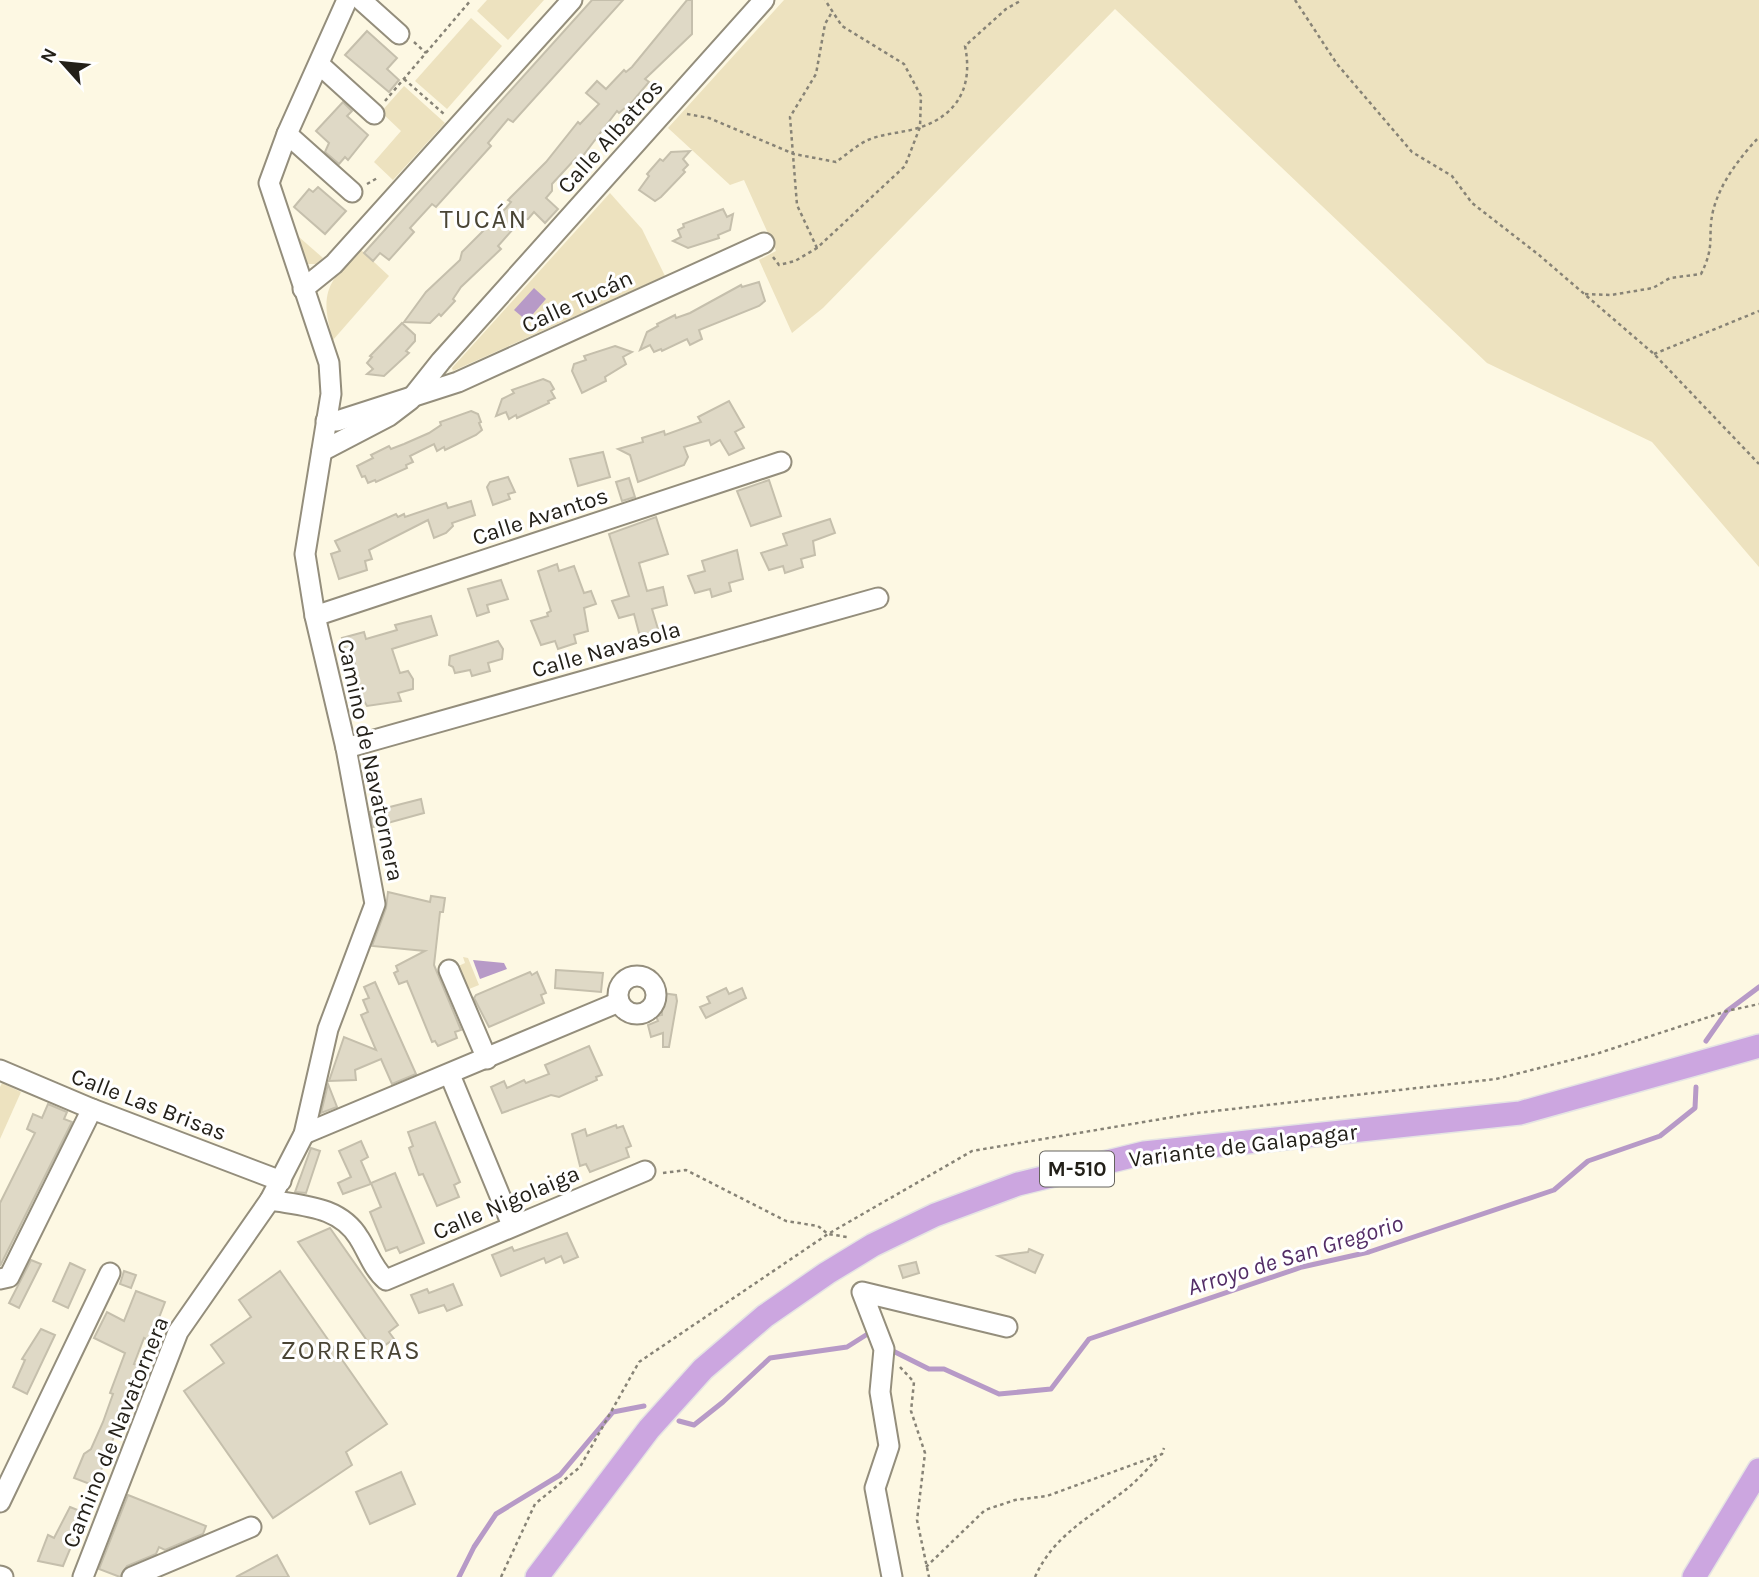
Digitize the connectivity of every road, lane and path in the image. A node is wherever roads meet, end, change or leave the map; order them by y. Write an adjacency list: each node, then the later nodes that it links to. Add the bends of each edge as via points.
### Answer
1 (347, 0): 11 (street, Camino de Navatornera)
2 (361, 0): 10 (street)
3 (471, 0): 12 (path)
4 (572, 0): 15 (street)
5 (764, 0): 13 (street, Calle Albatros)
6 (825, 0): 9 (path)
7 (1022, 0): 16 (path, via 965,46 968,65 962,94 947,116)
8 (1295, 0): 24 (path, via 1337,64 1412,152 1452,176 1472,203)
9 (833, 11): 16 (path, via 842,26 904,64 921,96); 19 (path, via 825,24 816,74 790,117)
10 (399, 34)
11 (320, 65): 14 (street); 17 (street, Camino de Navatornera)
12 (404, 79): 14 (path); 15 (path)
13 (666, 109): 19 (path, via 709,118); 27 (street, Calle Albatros)
14 (374, 114)
15 (458, 126): 23 (street, via 334,264)
16 (920, 127): 19 (path, via 869,140 836,162); 22 (path, via 905,166)
17 (287, 134): 20 (street); 23 (street, Camino de Navatornera, via 269,183)
18 (1759, 137): 24 (path, via 1739,158 1713,211 1712,253 1701,274 1670,278 1653,288)
19 (794, 154): 22 (path, via 797,205)
20 (352, 192)
21 (764, 243): 22 (path, via 779,265); 27 (street, Calle Tucán, via 458,383)
22 (817, 248)
23 (303, 289): 28 (street, Camino de Navatornera, via 329,363 331,394)
24 (1585, 294): 26 (path)
25 (1759, 311): 26 (path)
26 (1654, 354): 31 (path)
27 (410, 400): 28 (street, Calle Tucán); 29 (street, Calle Tucán)
28 (326, 421): 29 (street, Camino de Navatornera)
29 (322, 451): 33 (street, Camino de Navatornera, via 305,554)
30 (781, 462): 33 (street, Calle Avantos)
31 (1759, 464)
32 (878, 598): 34 (street, Calle Navasola)
33 (315, 616): 34 (street, Camino de Navatornera)
34 (346, 748): 43 (street, Camino de Navatornera, via 375,904 328,1029)
35 (449, 970): 39 (street)
36 (619, 1002): 39 (street)
37 (1759, 1004): 48 (path, via 1496,1079 1197,1113 972,1151)
38 (1759, 1046): 63 (main road, Variante de Galapagar / M-510, via 1520,1113 1144,1153 1018,1184 935,1215 827,1273 765,1316 703,1369 649,1429)
39 (487, 1059): 41 (street)
40 (0, 1070): 42 (street, Calle Las Brisas)
41 (450, 1074): 43 (street); 47 (street)
42 (92, 1109): 45 (street, Calle Las Brisas); 51 (street, via 9,1277)
43 (304, 1134): 45 (street, Camino de Navatornera)
44 (645, 1171): 47 (street, Calle Nigolaiga); 48 (path, via 653,1176 686,1170 786,1221 818,1226)
45 (281, 1181): 46 (street, Camino de Navatornera)
46 (270, 1200): 47 (street, Calle Nigolaiga, via 338,1215 358,1235 386,1280); 60 (street, Camino de Navatornera, via 178,1332)
47 (512, 1225)
48 (828, 1234): 49 (path); 62 (path, via 639,1362 580,1467 535,1504)
49 (853, 1236)
50 (110, 1273): 57 (street)
51 (0, 1279)
52 (1007, 1327): 64 (street, via 862,1293 884,1349 880,1392 889,1446 874,1488)
53 (914, 1382): 59 (path, via 911,1411 925,1454 917,1520)
54 (1164, 1448): 55 (path)
55 (1162, 1454): 59 (path, via 1047,1496 985,1510); 66 (path, via 1126,1489 1069,1530 1042,1560)
56 (1759, 1470): 67 (main road)
57 (0, 1502)
58 (251, 1527): 61 (street)
59 (926, 1567): 65 (path)
60 (83, 1577)
61 (132, 1577)
62 (501, 1577)
63 (537, 1577)
64 (892, 1577)
65 (929, 1577)
66 (1035, 1577)
67 (1694, 1577)

